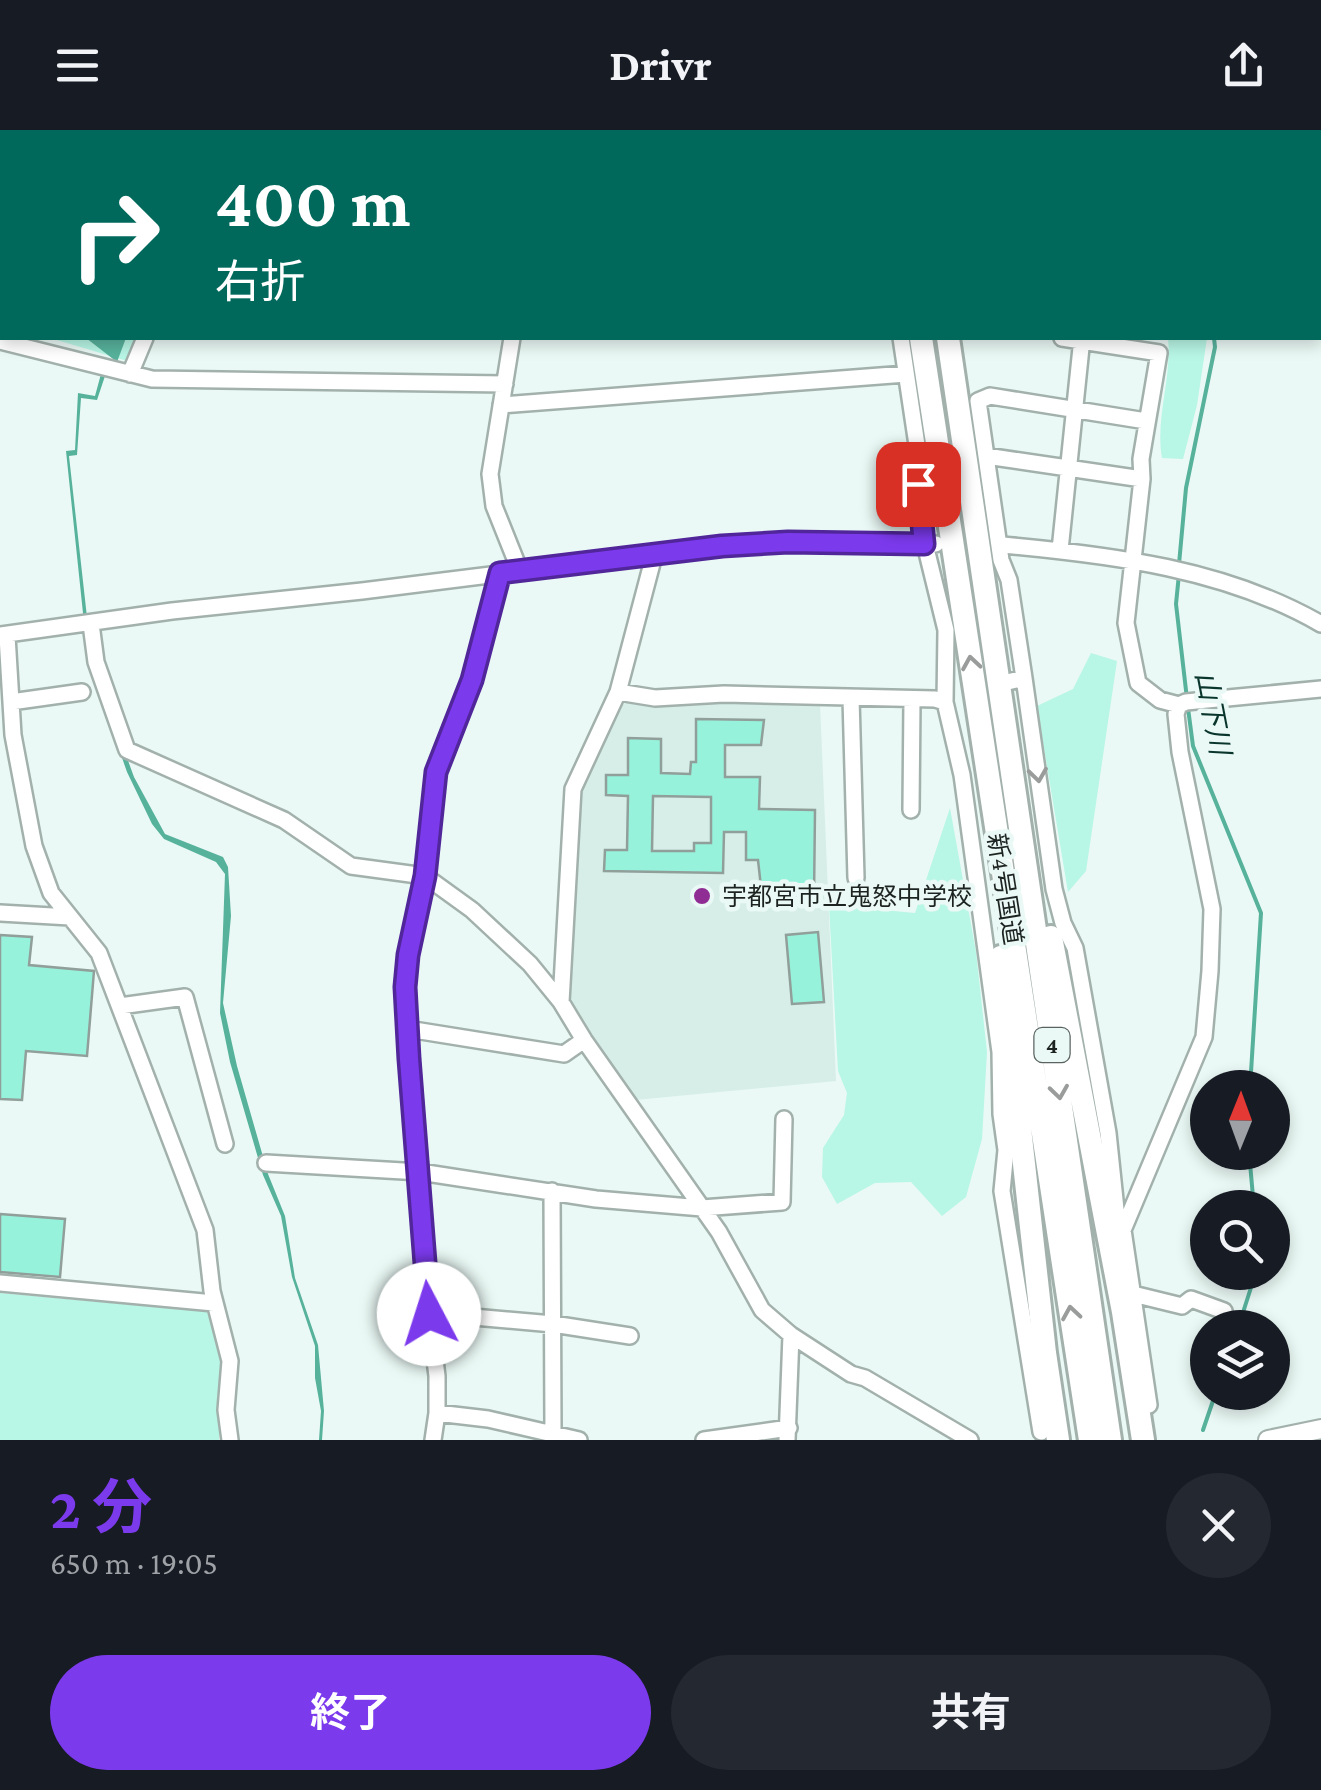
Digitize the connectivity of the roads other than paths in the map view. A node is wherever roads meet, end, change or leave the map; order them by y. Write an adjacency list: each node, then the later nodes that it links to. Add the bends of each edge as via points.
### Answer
1 (0, 340): 9 (street)
2 (144, 340): 9 (street)
3 (512, 340): 11 (street)
4 (901, 340): 10 (street)
5 (921, 340): 38 (highway, 新4号国道 / 4, one-way to 5)
6 (948, 340): 29 (highway, 新4号国道 / 4)
7 (1082, 340): 13 (street)
8 (1088, 340): 14 (street, via 1159,353)
9 (130, 374): 11 (street)
10 (906, 374): 12 (street); 18 (street)
11 (505, 384): 12 (street)
12 (501, 405): 23 (street, via 490,488)
13 (1074, 409): 14 (street); 15 (street, via 990,396 978,401); 16 (street)
14 (1146, 422): 17 (street)
15 (986, 456): 16 (street); 28 (street)
16 (1068, 467): 17 (street); 20 (street)
17 (1142, 479): 22 (street)
18 (930, 544): 21 (street, via 788,542); 36 (street, via 946,630)
19 (1003, 545): 20 (street)
20 (1060, 550): 22 (street)
21 (655, 552): 23 (street); 32 (street)
22 (1132, 562): 26 (street, via 1232,583); 37 (street, via 1126,623 1138,683)
23 (520, 570): 24 (street)
24 (500, 573): 25 (street); 40 (street, via 472,680 436,772)
25 (91, 624): 27 (street); 40 (street, via 96,662 128,750 284,820 350,866)
26 (1321, 624)
27 (3, 636): 35 (street)
28 (1024, 678): 29 (street); 54 (street, one-way to 54, via 1054,889 1075,948)
29 (999, 684): 63 (highway, 新4号国道 / 4, one-way to 63); 66 (highway, via 1013,724)
30 (1321, 689): 37 (street)
31 (82, 692): 35 (street)
32 (618, 692): 33 (street, via 655,698); 44 (street, via 573,789)
33 (851, 698): 34 (street); 41 (street)
34 (912, 700): 36 (street); 39 (street)
35 (11, 702): 43 (street, via 34,846 51,893)
36 (946, 702): 69 (street, via 992,991 1006,1150 1002,1191)
37 (1179, 706): 54 (street, via 1180,752 1212,909 1204,1037)
38 (985, 760): 63 (highway, 新4号国道 / 4, one-way to 38); 69 (highway, via 986,827)
39 (911, 810)
40 (425, 876): 44 (street, via 516,950); 46 (street, via 408,955)
41 (856, 878)
42 (0, 913): 43 (street)
43 (70, 917): 45 (street, via 99,952)
44 (561, 1002): 47 (street)
45 (120, 1006): 49 (street, via 185,997); 57 (street, via 201,1217)
46 (408, 1029): 47 (street, via 564,1054); 51 (street)
47 (584, 1040): 53 (street)
48 (784, 1120): 53 (street, via 782,1202)
49 (225, 1144)
50 (266, 1163): 51 (street)
51 (420, 1172): 52 (street); 59 (street)
52 (552, 1192): 53 (street); 60 (street)
53 (702, 1208): 62 (street, via 754,1299)
54 (1118, 1220): 56 (street)
55 (0, 1284): 57 (street)
56 (1133, 1294): 58 (street, via 1182,1306 1191,1299); 66 (street)
57 (214, 1303): 70 (street, via 230,1361)
58 (1221, 1310)
59 (429, 1314): 60 (street); 64 (street)
60 (553, 1324): 61 (street); 68 (street)
61 (630, 1336)
62 (790, 1336): 67 (street); 74 (street)
63 (1096, 1408): 75 (highway, 新4号国道 / 4); 76 (highway, 新4号国道 / 4)
64 (437, 1413): 68 (street); 71 (street)
65 (1321, 1429): 77 (main road)
66 (1147, 1430)
67 (788, 1434): 73 (street)
68 (559, 1436): 72 (street)
69 (1050, 1436)
70 (230, 1440)
71 (433, 1440)
72 (579, 1440)
73 (704, 1440)
74 (970, 1440)
75 (1090, 1440)
76 (1110, 1440)
77 (1268, 1440)

